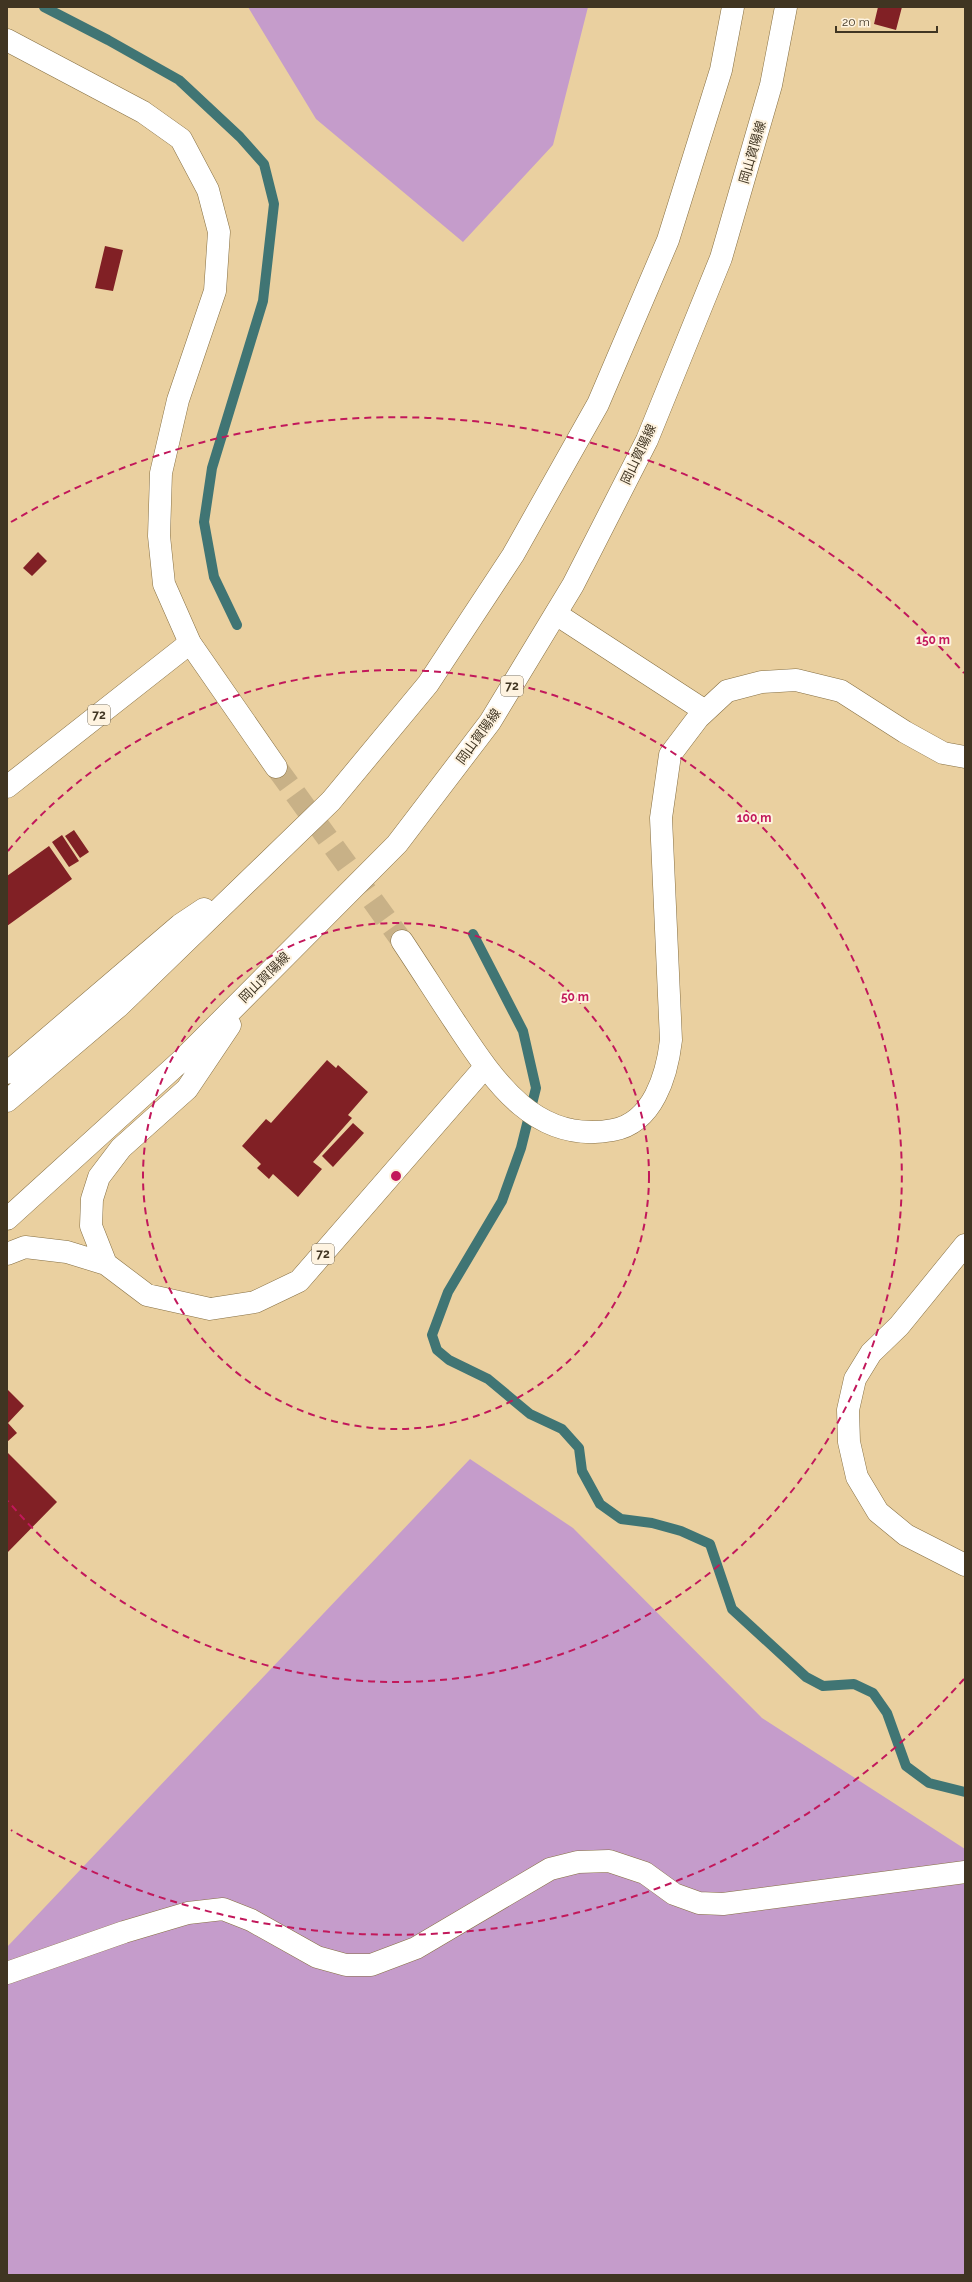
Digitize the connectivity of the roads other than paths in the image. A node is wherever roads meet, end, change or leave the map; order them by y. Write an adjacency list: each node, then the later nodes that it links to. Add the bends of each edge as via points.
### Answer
1 (733, 7): 10 (main road, via 720,70 668,240 598,404 513,555 428,684 331,801)
2 (786, 7): 4 (main road, 岡山賀陽線 / 72, via 771,85 721,258 647,440)
3 (7, 40): 5 (main road, via 143,112 181,139 208,190 219,232 215,291 178,400 161,473 159,536 164,584)
4 (556, 614): 6 (main road); 12 (main road, 岡山賀陽線 / 72, via 490,722 396,844)
5 (190, 643): 8 (main road); 9 (main road, 72)
6 (705, 711): 7 (main road, via 727,691 762,682 796,680 841,691 904,732 943,753); 13 (main road, via 670,755 661,818 671,1040 668,1064 660,1087 649,1106 636,1121 619,1129 581,1133 560,1128 522,1107)
7 (965, 757)
8 (276, 767)
9 (7, 787)
10 (254, 875): 14 (main road, via 180,925); 15 (main road, via 119,1006)
11 (402, 941): 13 (main road)
12 (257, 985): 16 (main road, 岡山賀陽線 / 72, via 182,1060); 19 (main road, via 187,1089 121,1148 99,1177 92,1199 91,1226)
13 (485, 1067): 19 (main road, 72, via 299,1281 254,1302 210,1309 147,1295)
14 (7, 1073)
15 (7, 1101)
16 (7, 1219)
17 (965, 1245): 20 (main road, via 899,1326 871,1353 855,1379 848,1410 849,1442 857,1477 878,1512 906,1535)
18 (7, 1254): 19 (main road, via 25,1246 67,1252)
19 (106, 1264)
20 (965, 1565)
21 (965, 1872): 22 (main road, via 723,1904 699,1904 674,1894 645,1873 609,1862 578,1862 550,1869 416,1948 371,1965 346,1965 317,1957 251,1920 223,1909 188,1913 124,1932)
22 (7, 1973)

